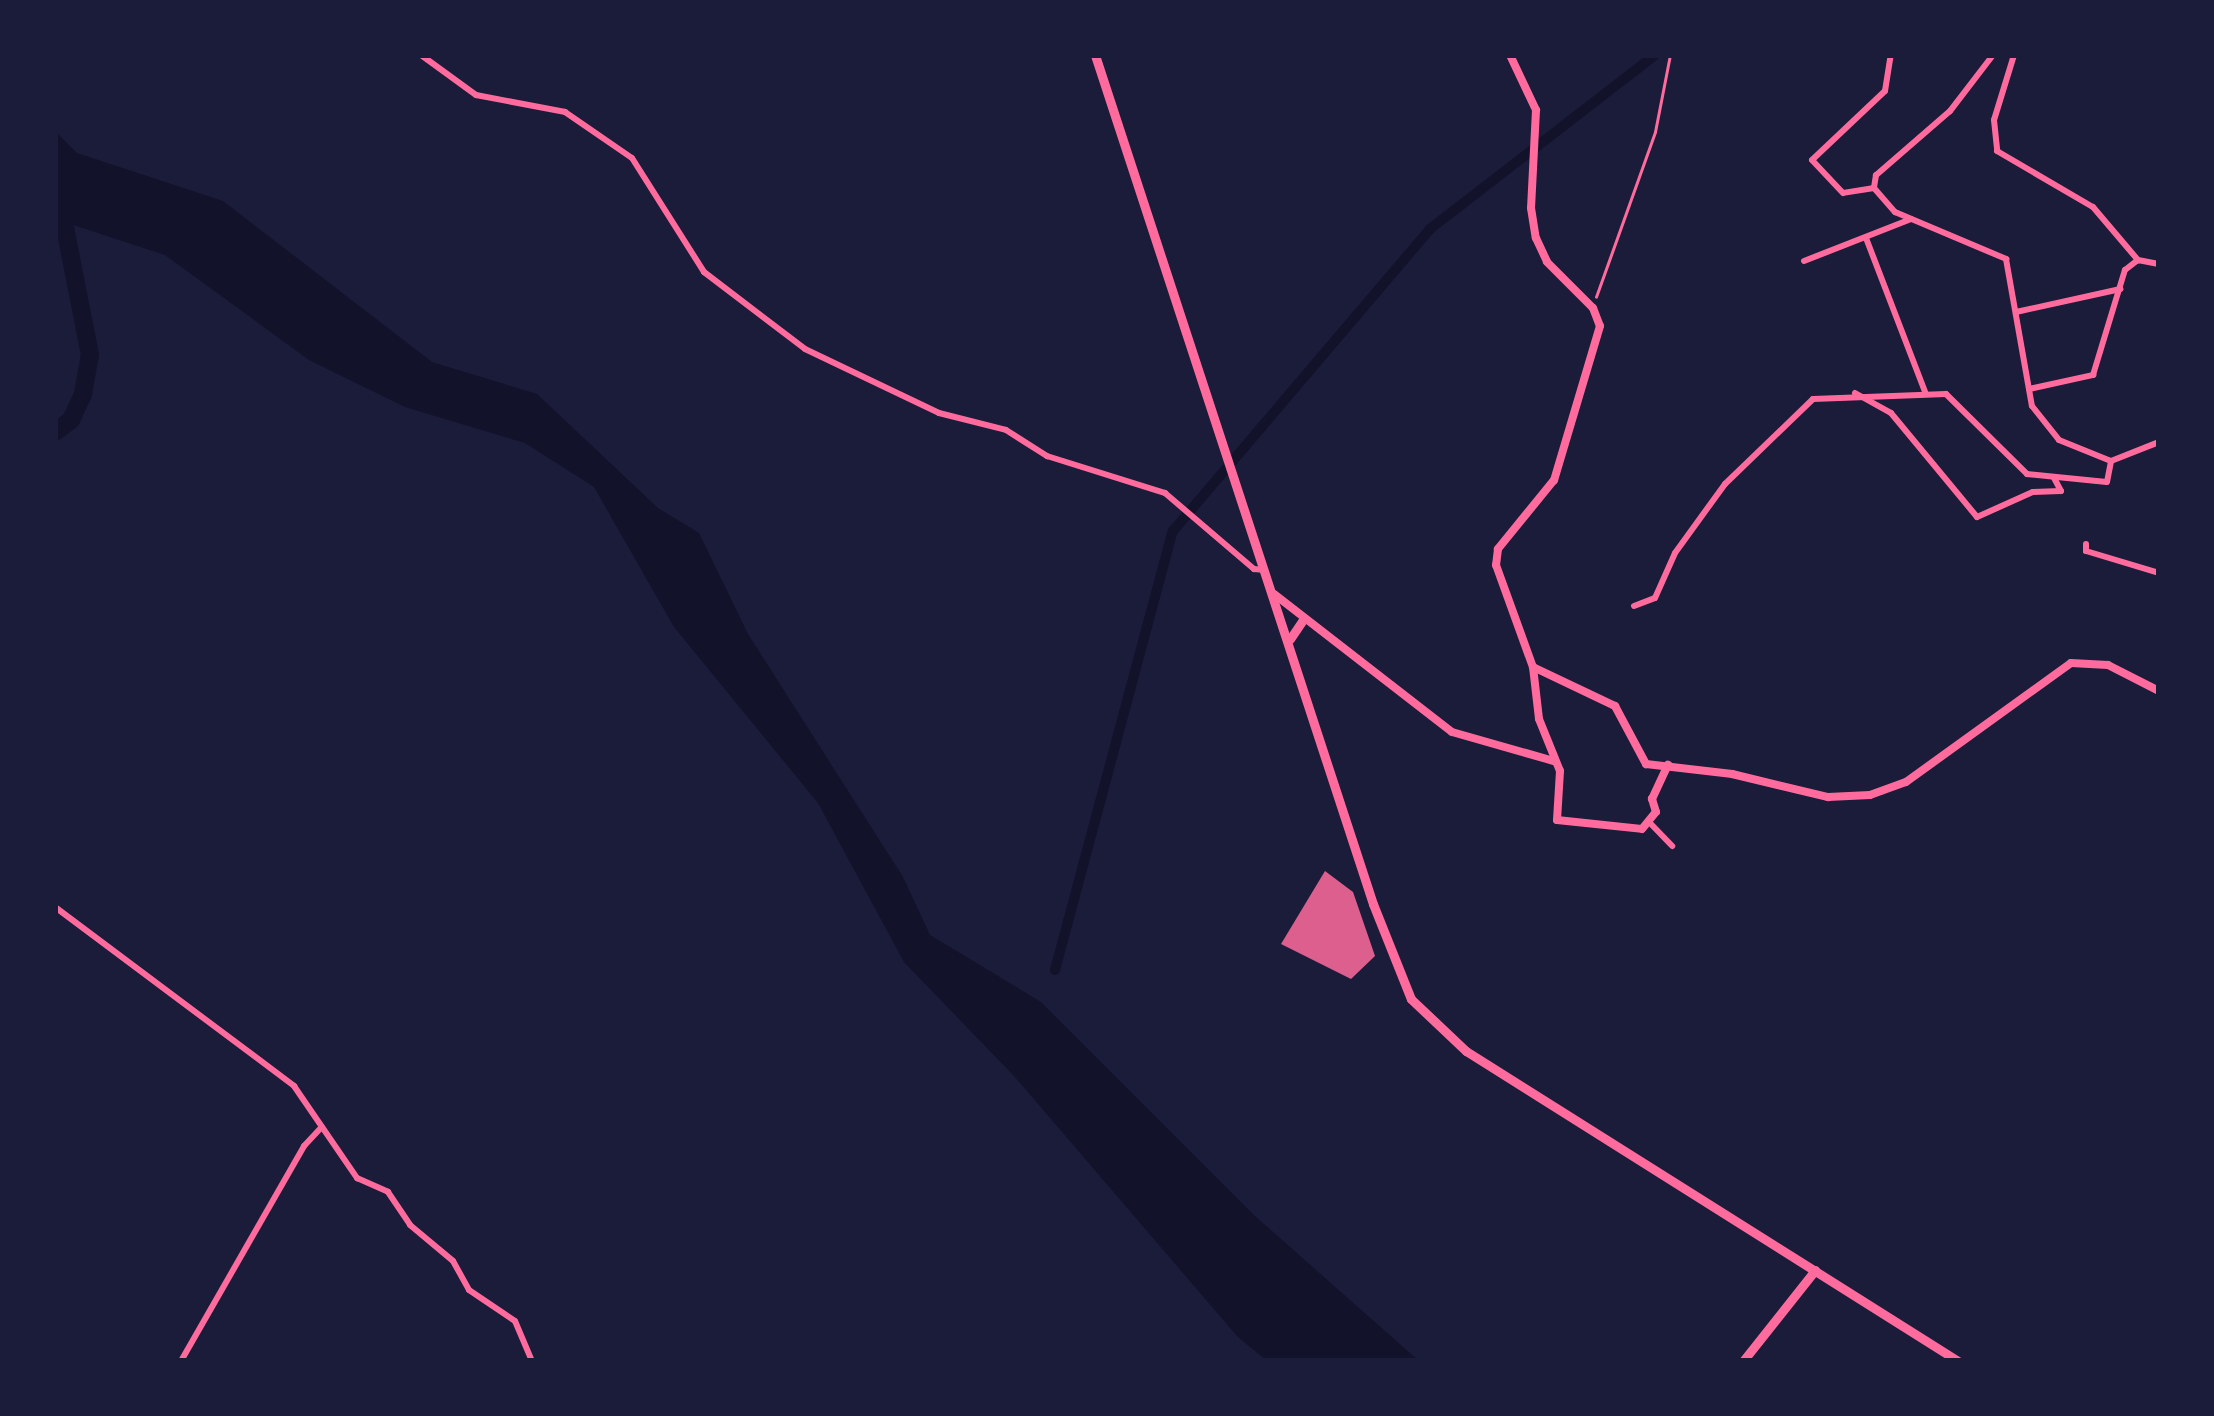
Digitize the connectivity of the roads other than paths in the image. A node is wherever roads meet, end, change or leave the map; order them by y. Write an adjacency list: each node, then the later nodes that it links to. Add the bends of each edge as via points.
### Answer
1 (421, 55): 22 (street, via 476,95 564,112 632,158 704,272 804,349 939,413 1006,430 1047,456 1165,493 1254,569)
2 (1095, 55): 22 (main road)
3 (1510, 55): 28 (street, via 1536,110 1536,238 1547,262 1592,308 1600,326 1558,470 1542,502 1498,549 1496,565)
4 (1891, 55): 7 (street, via 1886,92 1812,164 1844,193)
5 (1993, 55): 7 (street, via 1950,111 1876,176)
6 (2014, 55): 10 (street, via 1994,120 1997,151 2093,207)
7 (1874, 188): 8 (street, via 1880,201)
8 (1912, 219): 9 (street); 14 (street, via 2006,259)
9 (1866, 238): 11 (street); 16 (street)
10 (2138, 260): 12 (street); 13 (street, via 2125,270)
11 (1804, 261)
12 (2159, 264)
13 (2121, 289): 14 (street); 15 (street, via 2093,375)
14 (2016, 312): 15 (street)
15 (2030, 388): 19 (street, via 2032,406 2059,440)
16 (1925, 392): 17 (street); 20 (street, via 1956,399 2020,471)
17 (1855, 393): 20 (street, via 1891,414 1978,517 2034,492 2061,491); 25 (street, via 1802,404 1725,484 1676,553 1654,598)
18 (2159, 442): 19 (street)
19 (2111, 461): 20 (street, via 2107,482)
20 (2053, 477)
21 (2086, 544): 23 (street, via 2086,551)
22 (1266, 570): 24 (main road)
23 (2159, 573)
24 (1274, 594): 26 (street); 27 (main road)
25 (1634, 606)
26 (1302, 621): 27 (main road, via 1292,626); 30 (street, via 1452,732)
27 (1289, 642): 36 (main road, via 1396,972 1418,1008 1481,1061)
28 (1533, 668): 30 (street, via 1539,719); 31 (street, via 1615,706 1634,733 1641,762)
29 (2159, 691): 31 (street, via 2108,665 2071,663 1919,773 1863,796 1804,794)
30 (1554, 761): 32 (street, via 1561,783 1557,820 1634,829)
31 (1668, 765): 32 (street, via 1652,799 1656,812)
32 (1650, 823): 33 (street)
33 (1672, 846)
34 (55, 907): 35 (street, via 149,982 216,1022 242,1051 271,1065)
35 (322, 1127): 37 (street, via 304,1146); 38 (street, via 356,1178 388,1192 410,1225 453,1261 469,1290 515,1321)
36 (1815, 1270): 39 (main road); 40 (main road)
37 (181, 1361)
38 (532, 1361)
39 (1743, 1361)
40 (1958, 1361)

